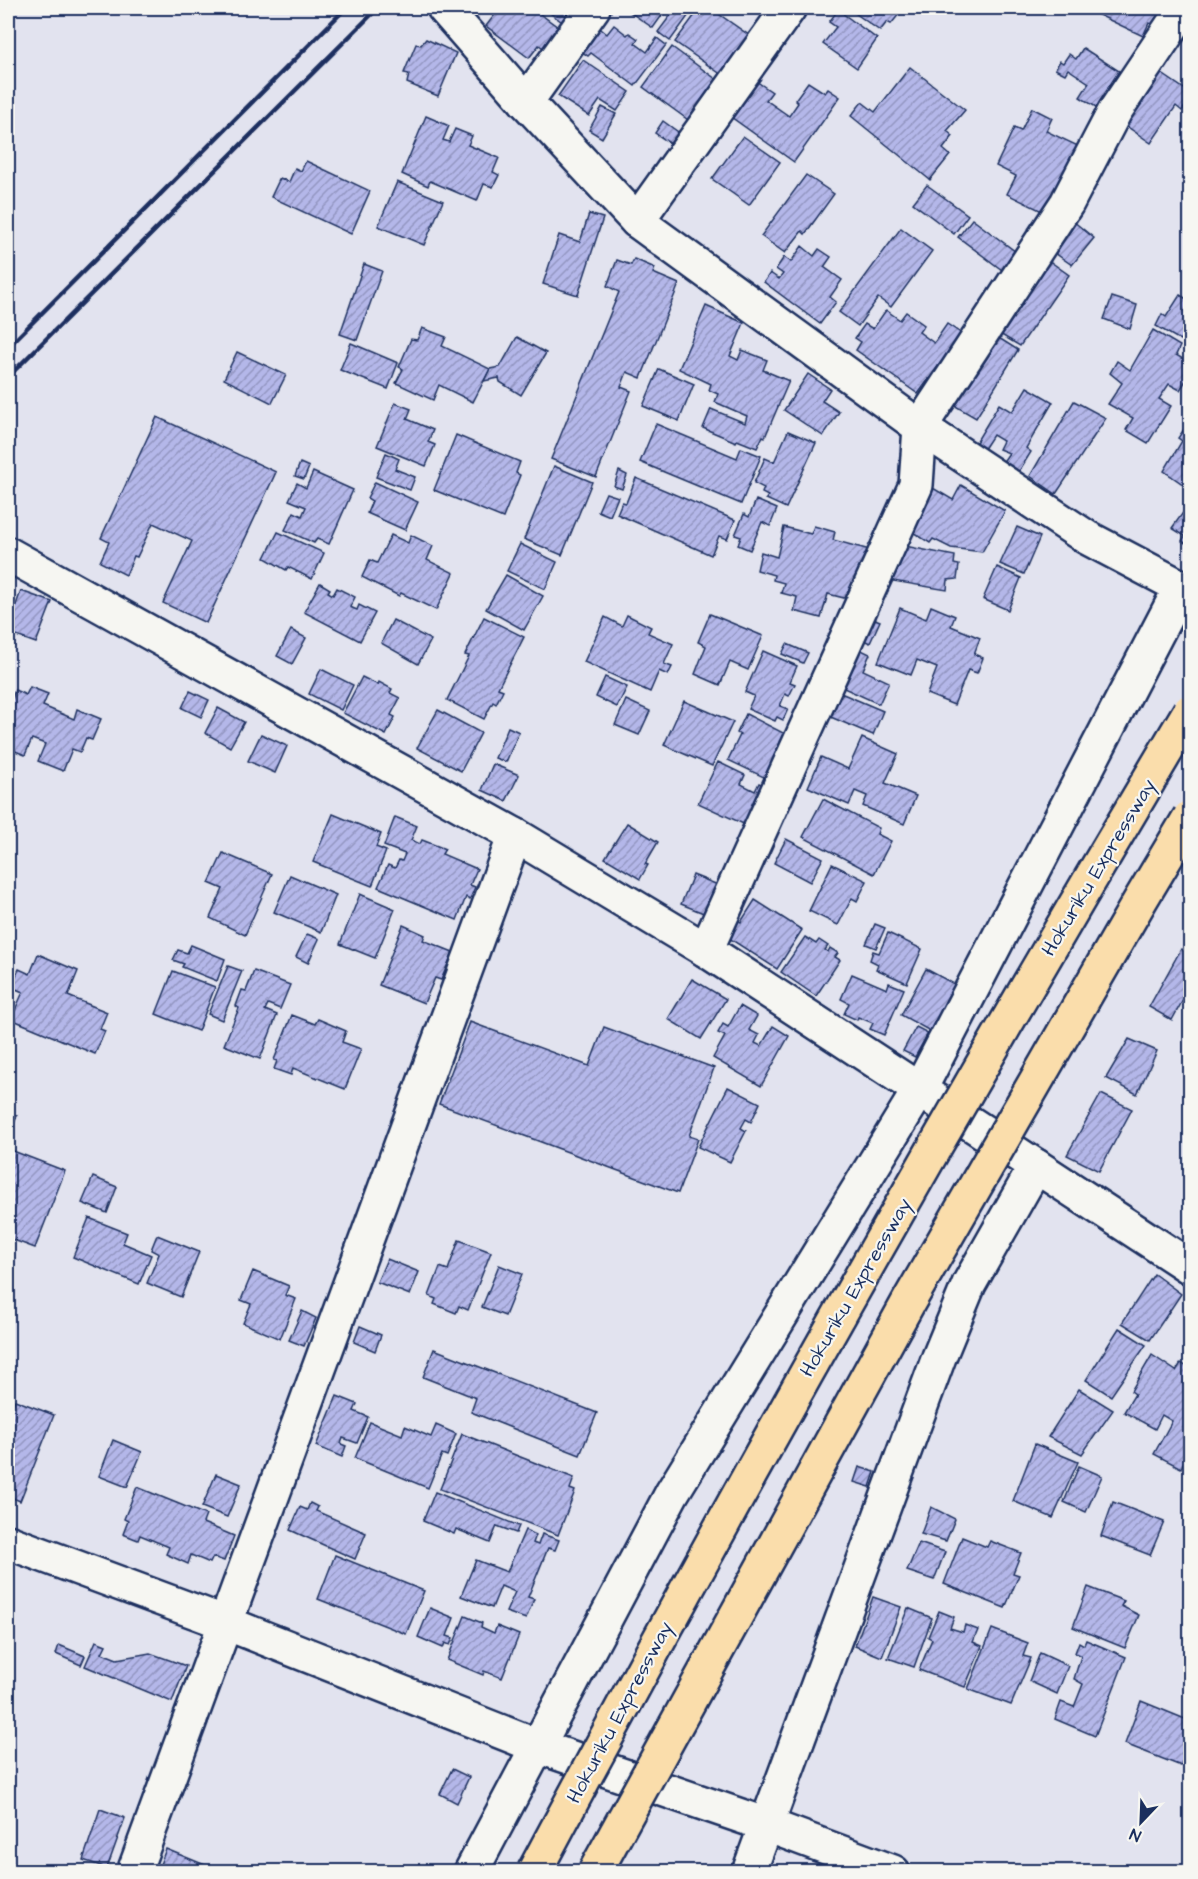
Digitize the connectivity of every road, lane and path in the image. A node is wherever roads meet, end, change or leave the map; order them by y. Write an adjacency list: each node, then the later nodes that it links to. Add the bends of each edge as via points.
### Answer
1 (444, 8): 5 (street)
2 (592, 8): 5 (street)
3 (789, 8): 6 (street)
4 (1184, 8): 7 (street, via 1115,111 1067,203)
5 (526, 102): 6 (street)
6 (637, 221): 7 (street)
7 (920, 427): 9 (street, via 1086,537); 13 (street, via 916,485)
8 (8, 554): 12 (street)
9 (1186, 591): 14 (street)
10 (1191, 711): 23 (highway, Hokuriku Expressway, bridge, via 865,1267 655,1644)
11 (1191, 817): 24 (highway, bridge, via 1140,898 909,1301)
12 (515, 836): 13 (street); 18 (street)
13 (706, 950): 14 (street)
14 (920, 1089): 15 (street); 19 (street, via 672,1493)
15 (1036, 1166): 16 (street); 20 (street, via 969,1284 939,1357)
16 (1191, 1267)
17 (8, 1542): 18 (street)
18 (226, 1623): 19 (street); 21 (street)
19 (537, 1746): 20 (street); 22 (street)
20 (766, 1825): 25 (street); 26 (street)
21 (134, 1872)
22 (471, 1872)
23 (534, 1872)
24 (595, 1872)
25 (749, 1872)
26 (893, 1872)

